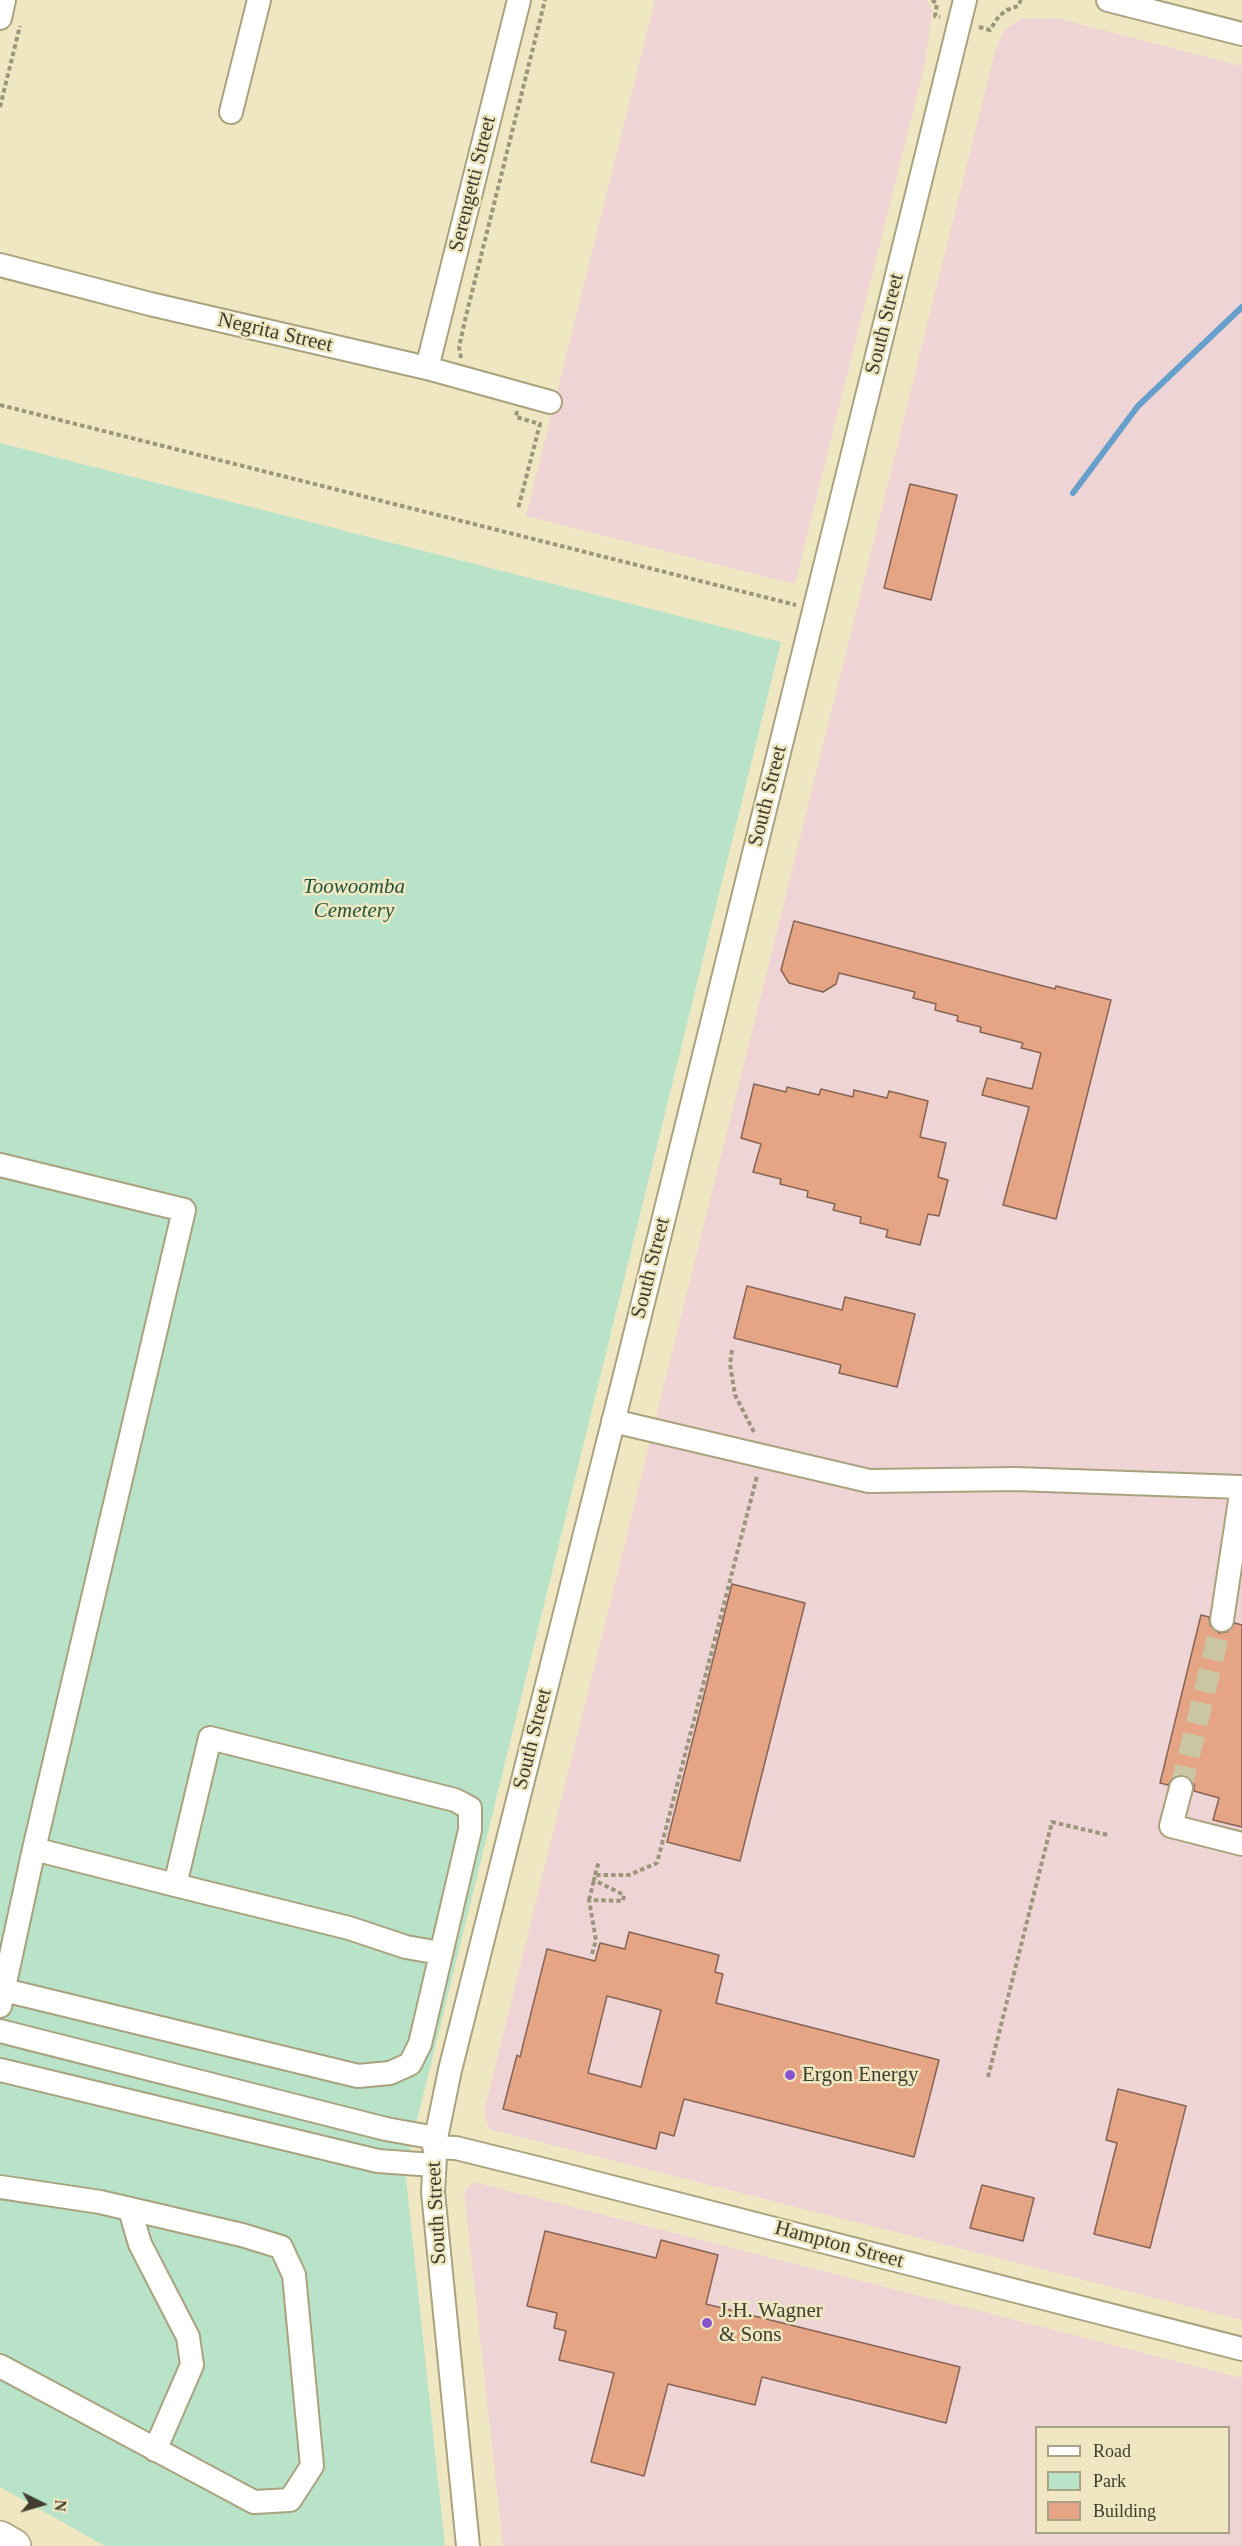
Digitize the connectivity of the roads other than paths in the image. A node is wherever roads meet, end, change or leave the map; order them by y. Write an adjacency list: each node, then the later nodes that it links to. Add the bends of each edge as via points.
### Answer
1 (4, 0): 6 (street)
2 (259, 0): 8 (street)
3 (517, 0): 10 (street, Serengetti Street)
4 (965, 0): 13 (street, South Street)
5 (1108, 0): 7 (street)
6 (11, 18)
7 (1242, 34)
8 (231, 112)
9 (0, 265): 10 (street, Negrita Street, via 150,304)
10 (429, 361): 11 (street, Negrita Street)
11 (550, 402)
12 (0, 1165): 18 (street, via 184,1210)
13 (613, 1421): 14 (street, via 868,1481 1016,1479); 24 (street, South Street, via 450,2070)
14 (1241, 1487): 15 (street)
15 (1222, 1620)
16 (1181, 1788): 17 (street, via 1171,1826)
17 (1242, 1844)
18 (34, 1849): 19 (street); 21 (street)
19 (175, 1885): 20 (street); 20 (street, via 210,1738 455,1800 470,1808 470,1830)
20 (440, 1953): 21 (street, via 420,2044 410,2064 390,2073 358,2076)
21 (2, 1998)
22 (0, 2031): 24 (street, via 386,2129)
23 (0, 2070): 24 (street, via 378,2161)
24 (434, 2150): 27 (street, Hampton Street, via 456,2148); 32 (street, South Street, via 439,2268)
25 (0, 2187): 26 (street)
26 (130, 2210): 29 (street, via 140,2244 188,2337 192,2365); 29 (street, via 281,2247 294,2275 312,2466 290,2500 254,2502)
27 (1242, 2349)
28 (0, 2366): 29 (street)
29 (155, 2450)
30 (0, 2538): 31 (highway)
31 (14, 2546)
32 (468, 2546)

